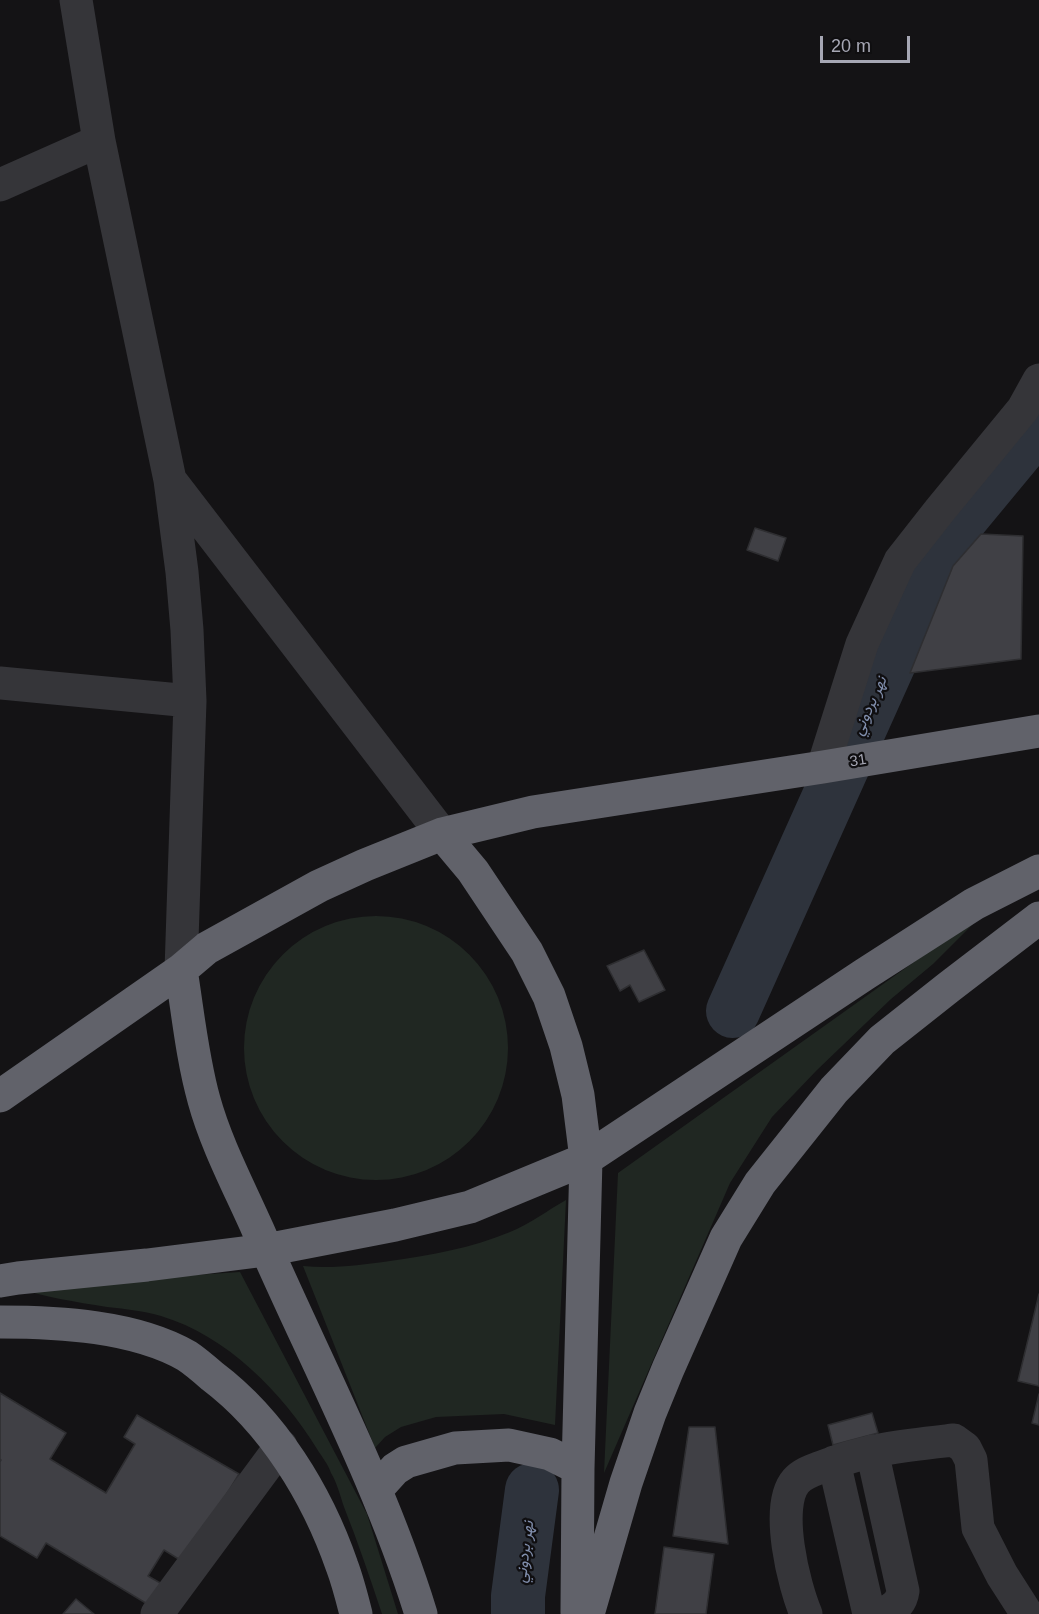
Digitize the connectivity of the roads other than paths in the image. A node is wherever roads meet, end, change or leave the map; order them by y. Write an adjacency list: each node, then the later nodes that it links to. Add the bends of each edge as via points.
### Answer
1 (76, 0): 2 (street)
2 (99, 141): 3 (street); 5 (street)
3 (0, 185)
4 (1039, 380): 9 (street, via 1023,409 900,561 862,644)
5 (170, 480): 7 (street, via 187,630); 10 (street)
6 (0, 683): 7 (street)
7 (190, 701): 13 (street)
8 (1039, 731): 9 (highway, 31)
9 (823, 767): 10 (highway, 31, via 533,812)
10 (442, 834): 13 (highway, 31, via 319,886 207,948); 15 (highway, via 502,913 549,996 578,1095)
11 (1039, 870): 15 (highway, via 975,904)
12 (1039, 918): 28 (highway, via 882,1040 834,1090 760,1184 726,1238 650,1413)
13 (181, 970): 14 (highway, 31); 16 (highway, via 204,1100)
14 (0, 1096)
15 (586, 1159): 16 (highway, via 470,1207); 22 (highway)
16 (266, 1250): 17 (highway); 23 (highway)
17 (0, 1281)
18 (0, 1322): 19 (highway, via 83,1326 123,1333 187,1356 227,1387)
19 (281, 1446): 24 (street); 25 (highway, via 317,1507 342,1565)
20 (872, 1451): 21 (street); 31 (street, via 903,1591 900,1603); 32 (street, via 954,1440 965,1448 971,1460 978,1528)
21 (834, 1462): 29 (street, via 805,1474 790,1489 786,1513 789,1555); 30 (street)
22 (578, 1468): 23 (highway, via 550,1454 508,1445 455,1448 406,1462); 27 (highway)
23 (376, 1490): 26 (highway)
24 (157, 1614)
25 (356, 1614)
26 (421, 1614)
27 (577, 1614)
28 (588, 1614)
29 (806, 1614)
30 (869, 1614)
31 (882, 1614)
32 (1027, 1614)

